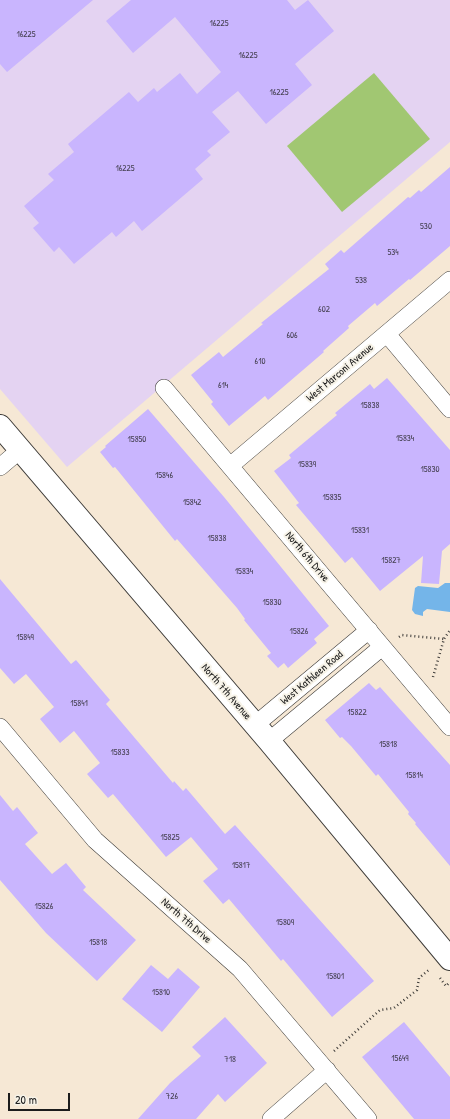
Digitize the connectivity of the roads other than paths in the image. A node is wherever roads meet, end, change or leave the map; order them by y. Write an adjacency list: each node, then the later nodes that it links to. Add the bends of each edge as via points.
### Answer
1 (450, 280): 2 (street, West Marconi Avenue)
2 (387, 334): 4 (street); 7 (street, West Marconi Avenue)
3 (164, 388): 7 (street, North 6th Drive)
4 (450, 409)
5 (0, 426): 6 (street, North 7th Avenue)
6 (20, 450): 8 (street); 11 (street, North 7th Avenue)
7 (230, 466): 9 (street, North 6th Drive)
8 (0, 467)
9 (369, 630): 10 (street, North 6th Drive); 11 (street, West Kathleen Road)
10 (383, 648): 12 (street, North 6th Drive); 14 (street, West Kathleen Road)
11 (255, 725): 14 (street, North 7th Avenue)
12 (450, 727)
13 (0, 728): 16 (street, North 7th Drive, via 95,840 240,969)
14 (269, 741): 15 (street, North 7th Avenue)
15 (450, 959)
16 (324, 1066): 17 (street); 18 (street, North 7th Drive)
17 (272, 1119)
18 (368, 1119)

